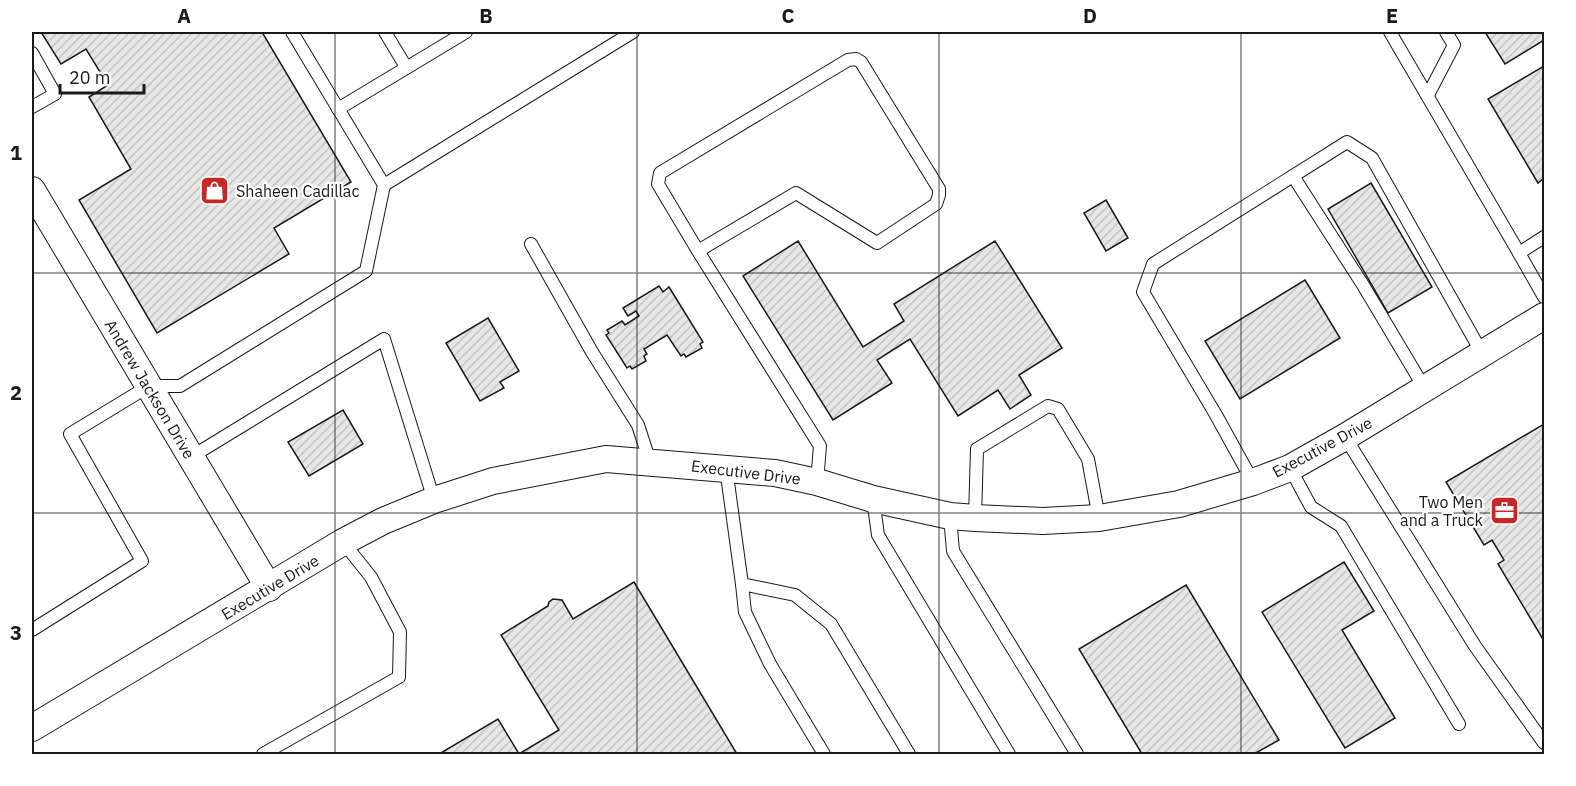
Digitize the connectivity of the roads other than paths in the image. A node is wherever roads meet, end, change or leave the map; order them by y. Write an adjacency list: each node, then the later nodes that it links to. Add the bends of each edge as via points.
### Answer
1 (292, 32): 11 (lane)
2 (385, 32): 8 (lane)
3 (466, 32): 8 (lane)
4 (633, 32): 13 (lane)
5 (1390, 32): 9 (lane)
6 (1446, 32): 9 (lane, via 1454,45)
7 (32, 53): 10 (lane, via 55,94)
8 (406, 67): 11 (lane)
9 (1428, 95): 18 (lane)
10 (32, 107)
11 (338, 109): 13 (lane)
12 (1293, 176): 21 (lane, via 1347,142 1372,158); 23 (lane); 30 (lane, via 1153,264 1143,292)
13 (384, 185): 22 (lane, via 366,271 180,386)
14 (32, 190): 22 (street, Andrew Jackson Drive)
15 (1545, 237): 18 (lane)
16 (531, 244): 26 (lane, via 638,425)
17 (698, 252): 17 (lane, via 657,184 660,173 848,60 861,62 939,189 936,204 878,243 796,193); 29 (lane, via 820,446)
18 (1519, 253): 19 (lane)
19 (1545, 297)
20 (1545, 316): 21 (street, Executive Drive)
21 (1482, 353): 23 (street, Executive Drive)
22 (149, 386): 25 (street, Andrew Jackson Drive); 39 (lane, via 70,434 142,561)
23 (1425, 389): 24 (street, Executive Drive)
24 (1345, 437): 28 (street, Executive Drive); 42 (lane, via 1475,646)
25 (191, 457): 32 (lane, via 384,339); 38 (street, Andrew Jackson Drive)
26 (650, 462): 27 (street, Executive Drive); 32 (street, Executive Drive, via 606,459 494,481)
27 (726, 468): 29 (street, Executive Drive); 37 (lane)
28 (1290, 468): 30 (street, Executive Drive); 40 (lane, via 1311,507 1341,526)
29 (817, 482): 31 (street, Executive Drive)
30 (1253, 482): 35 (street, Executive Drive, via 1179,504)
31 (873, 499): 33 (street, Executive Drive); 47 (lane, via 878,535)
32 (434, 500): 36 (street, Executive Drive)
33 (950, 516): 34 (street, Executive Drive); 48 (lane, via 953,551)
34 (975, 518): 35 (street, Executive Drive); 35 (lane, via 977,449 1048,406 1058,409 1088,459)
35 (1099, 518)
36 (343, 542): 38 (street, Executive Drive); 43 (lane, via 371,577 400,632 399,677)
37 (742, 584): 45 (lane, via 745,612 770,664); 46 (lane, via 795,595 831,624)
38 (269, 588): 41 (street, Executive Drive)
39 (32, 630)
40 (1459, 724)
41 (32, 728)
42 (1545, 743)
43 (285, 749): 44 (lane)
44 (263, 754)
45 (824, 754)
46 (909, 754)
47 (1010, 754)
48 (1077, 754)

